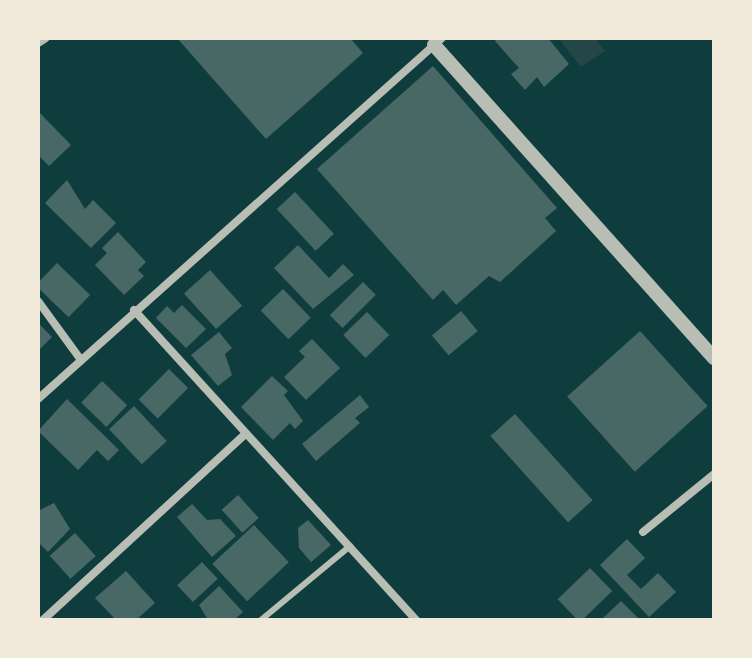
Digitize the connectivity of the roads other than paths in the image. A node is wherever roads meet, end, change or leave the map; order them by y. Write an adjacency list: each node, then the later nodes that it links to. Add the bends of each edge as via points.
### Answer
1 (46, 38): 3 (street)
2 (435, 40): 5 (street); 6 (street)
3 (38, 43)
4 (38, 301): 7 (street)
5 (134, 310): 7 (street); 9 (street)
6 (713, 355)
7 (81, 360): 8 (street)
8 (38, 399)
9 (244, 435): 12 (street); 13 (street)
10 (714, 474): 11 (street)
11 (643, 532)
12 (350, 546): 14 (lane); 15 (street)
13 (43, 620)
14 (261, 620)
15 (416, 620)

